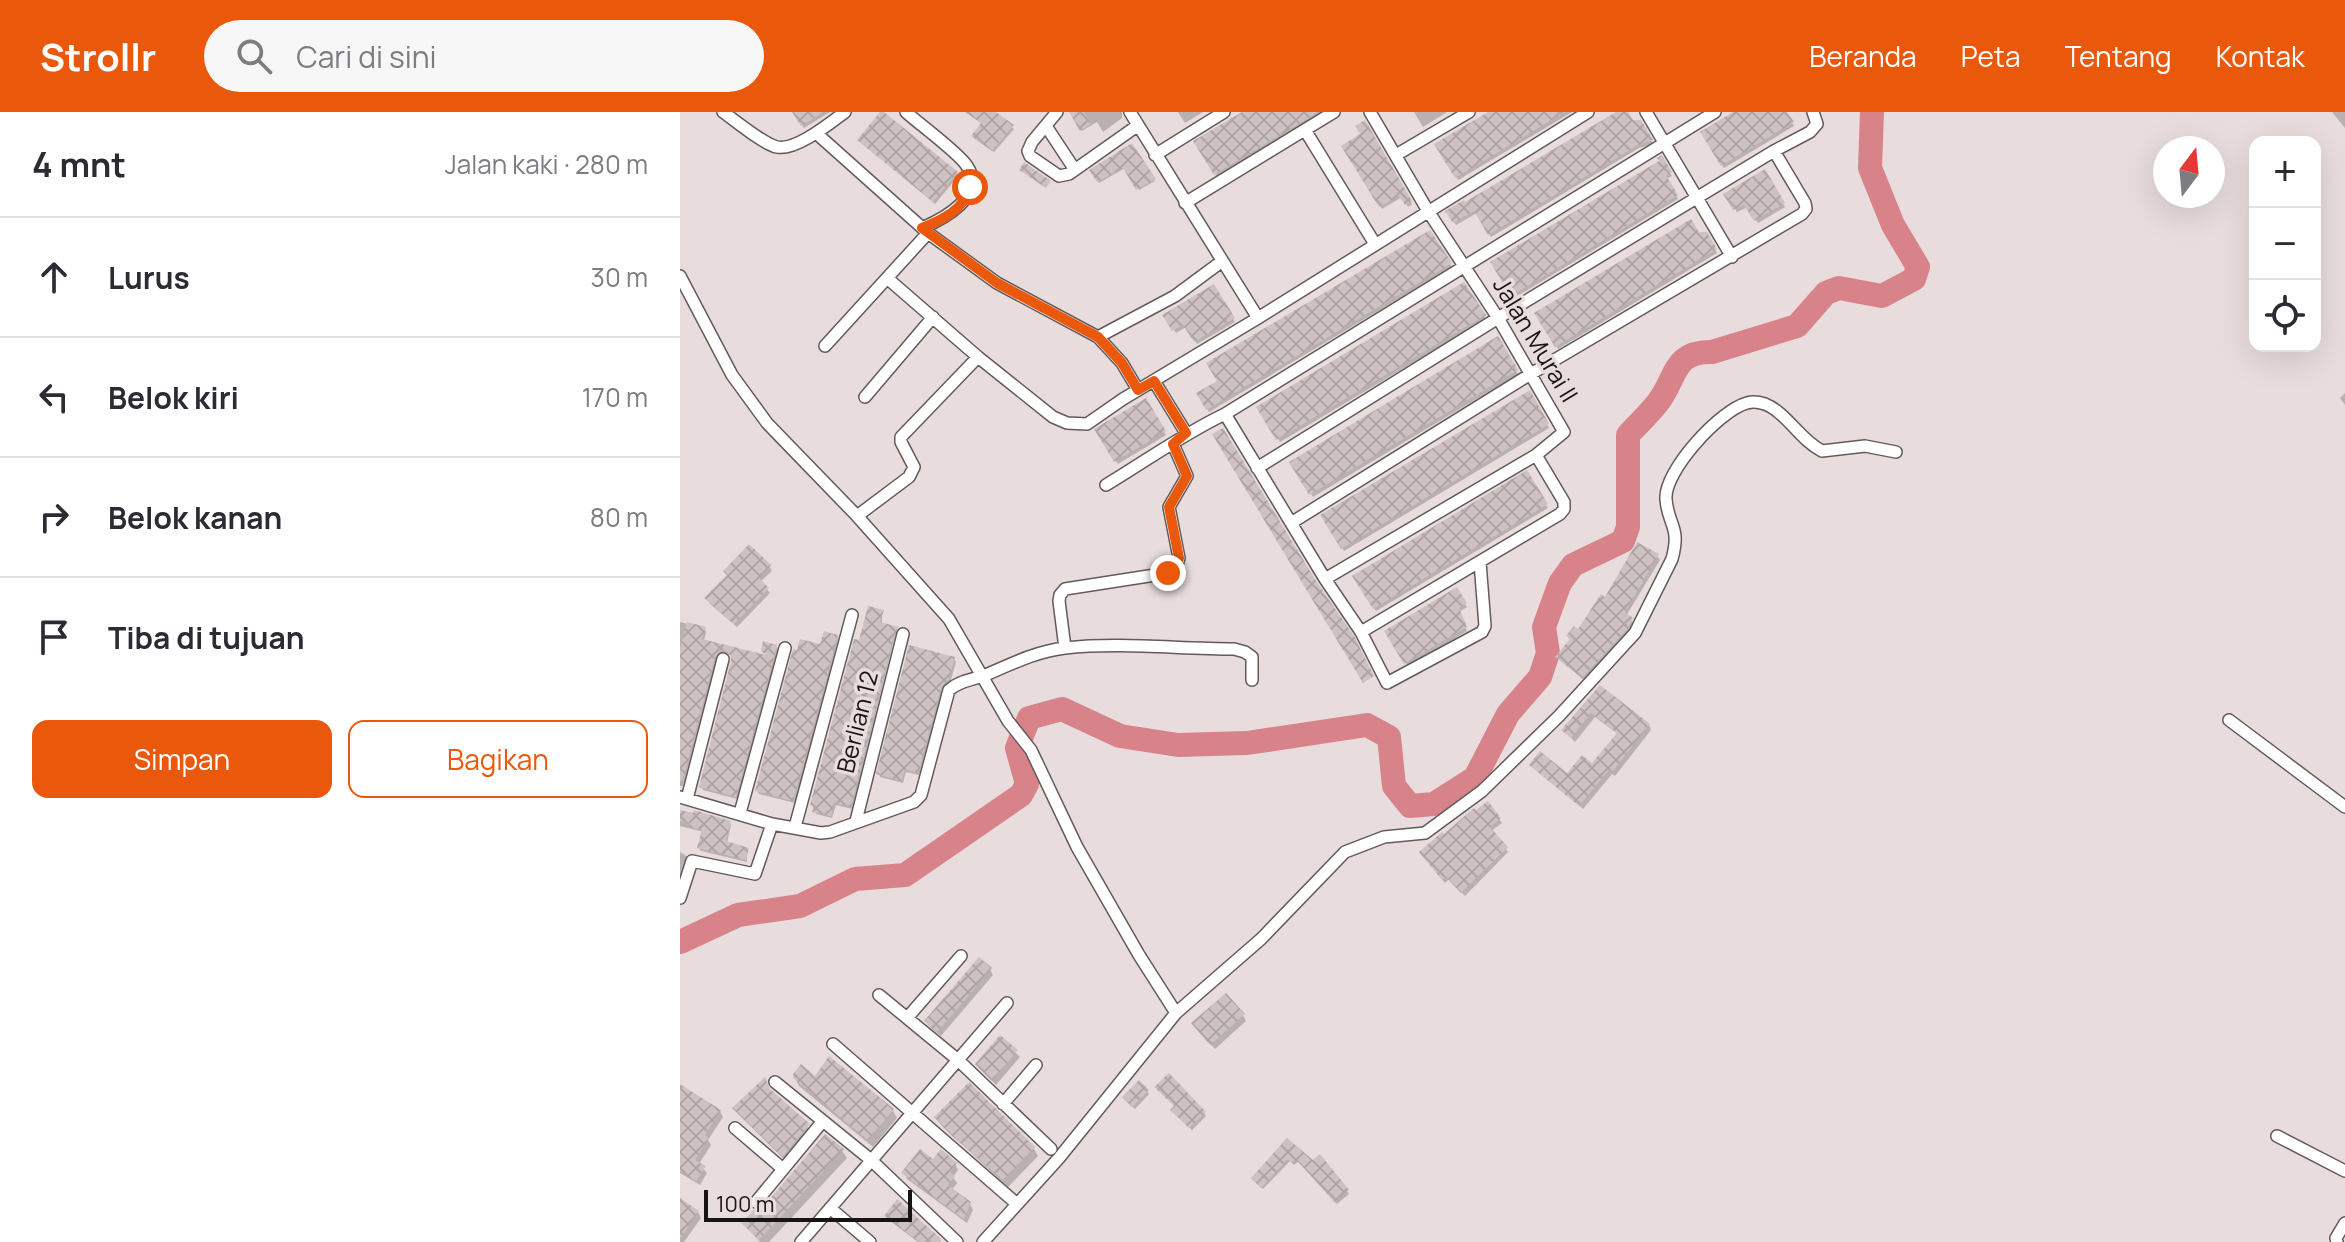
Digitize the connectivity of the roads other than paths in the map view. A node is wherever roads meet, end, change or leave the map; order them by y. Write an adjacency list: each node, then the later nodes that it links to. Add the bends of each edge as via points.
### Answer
1 (723, 112): 17 (street, via 776,147)
2 (845, 112): 17 (street)
3 (906, 112): 26 (street, via 967,166 971,180 969,193 956,210)
4 (1057, 112): 14 (street)
5 (1130, 112): 15 (street)
6 (1224, 112): 20 (street)
7 (1334, 112): 16 (street)
8 (1370, 112): 21 (street, Jalan Murai II)
9 (1469, 112): 21 (street)
10 (1588, 112): 25 (street)
11 (1646, 112): 18 (street)
12 (1715, 112): 18 (street)
13 (1813, 112): 19 (street, via 1815,128)
14 (1046, 126): 22 (street); 22 (street, via 1029,154 1059,176)
15 (1137, 126): 20 (street); 22 (street)
16 (1305, 130): 24 (street); 27 (street)
17 (816, 133): 26 (street)
18 (1664, 142): 23 (street); 30 (street)
19 (1774, 151): 23 (street); 28 (street, via 1806,209)
20 (1155, 155): 24 (street)
21 (1396, 155): 25 (street, Jalan Murai II)
22 (1075, 170)
23 (1697, 197): 28 (street); 35 (street)
24 (1185, 203): 29 (street)
25 (1428, 211): 27 (street); 30 (street, Jalan Murai II)
26 (925, 231): 32 (street); 36 (street, via 997,283)
27 (1375, 244): 34 (street)
28 (1732, 257): 39 (street)
29 (1221, 262): 34 (street); 36 (street, via 1175,296)
30 (1464, 265): 35 (street, Jalan Murai II); 43 (street)
31 (680, 276): 50 (street, via 732,375 767,423)
32 (887, 278): 33 (street); 37 (street)
33 (933, 317): 38 (street); 42 (street)
34 (1258, 318): 40 (street)
35 (1498, 318): 39 (street, Jalan Murai II); 48 (street)
36 (1098, 337): 41 (street)
37 (825, 346)
38 (978, 357): 41 (street, via 1067,423 1087,424); 50 (street, via 901,437 914,467 909,477)
39 (1529, 375): 47 (street, Jalan Murai II, via 1564,432); 51 (street)
40 (1154, 381): 41 (street); 44 (street)
41 (1138, 390)
42 (865, 397)
43 (1225, 414): 44 (street); 48 (street)
44 (1186, 433): 45 (street)
45 (1173, 444): 49 (street); 58 (street, via 1187,476 1169,507 1179,558 1176,568 1065,589 1059,601)
46 (1896, 452): 73 (street, via 1865,446 1822,451 1772,408 1743,403 1692,448 1673,475 1666,498 1677,536 1672,559 1635,633 1559,716 1482,791 1425,833 1384,837 1345,852 1261,939)
47 (1536, 455): 52 (street, via 1564,509); 53 (street, Jalan Murai II)
48 (1257, 468): 51 (street)
49 (1106, 485)
50 (857, 516): 60 (street, via 949,619)
51 (1291, 523): 53 (street)
52 (1480, 562): 55 (street); 55 (street, via 1482,632 1388,684)
53 (1325, 579): 55 (street)
54 (852, 615): 68 (street)
55 (1361, 632)
56 (903, 634): 66 (street, Berlian 12)
57 (785, 648): 65 (street)
58 (1065, 648): 60 (street); 61 (street, via 1234,649 1252,657)
59 (723, 659): 63 (street)
60 (981, 676): 66 (street, via 949,690 918,799); 73 (street, via 1031,750 1077,847)
61 (1252, 680)
62 (2229, 720): 64 (street)
63 (683, 798): 65 (street)
64 (2345, 807)
65 (740, 813): 67 (street)
66 (856, 821): 68 (street, via 825,833)
67 (772, 824): 68 (street); 69 (street, via 755,874 692,861)
68 (795, 827)
69 (680, 898)
70 (961, 956): 74 (street)
71 (879, 995): 74 (street)
72 (1007, 1003): 76 (street)
73 (1176, 1013): 89 (street)
74 (907, 1018): 76 (street)
75 (833, 1044): 80 (street)
76 (958, 1060): 79 (street); 80 (street)
77 (1036, 1065): 79 (street)
78 (775, 1082): 81 (street)
79 (1003, 1104): 84 (street)
80 (912, 1113): 85 (street); 89 (street)
81 (823, 1121): 85 (street); 86 (street)
82 (735, 1128): 86 (street)
83 (2277, 1136): 87 (street)
84 (1051, 1149)
85 (871, 1160): 90 (street); 94 (street)
86 (783, 1169): 88 (street)
87 (2345, 1171)
88 (756, 1202)
89 (1017, 1204): 95 (street)
90 (830, 1208): 92 (street); 93 (street)
91 (2345, 1223): 96 (street)
92 (801, 1242)
93 (870, 1242)
94 (957, 1242)
95 (983, 1242)
96 (2337, 1242)

